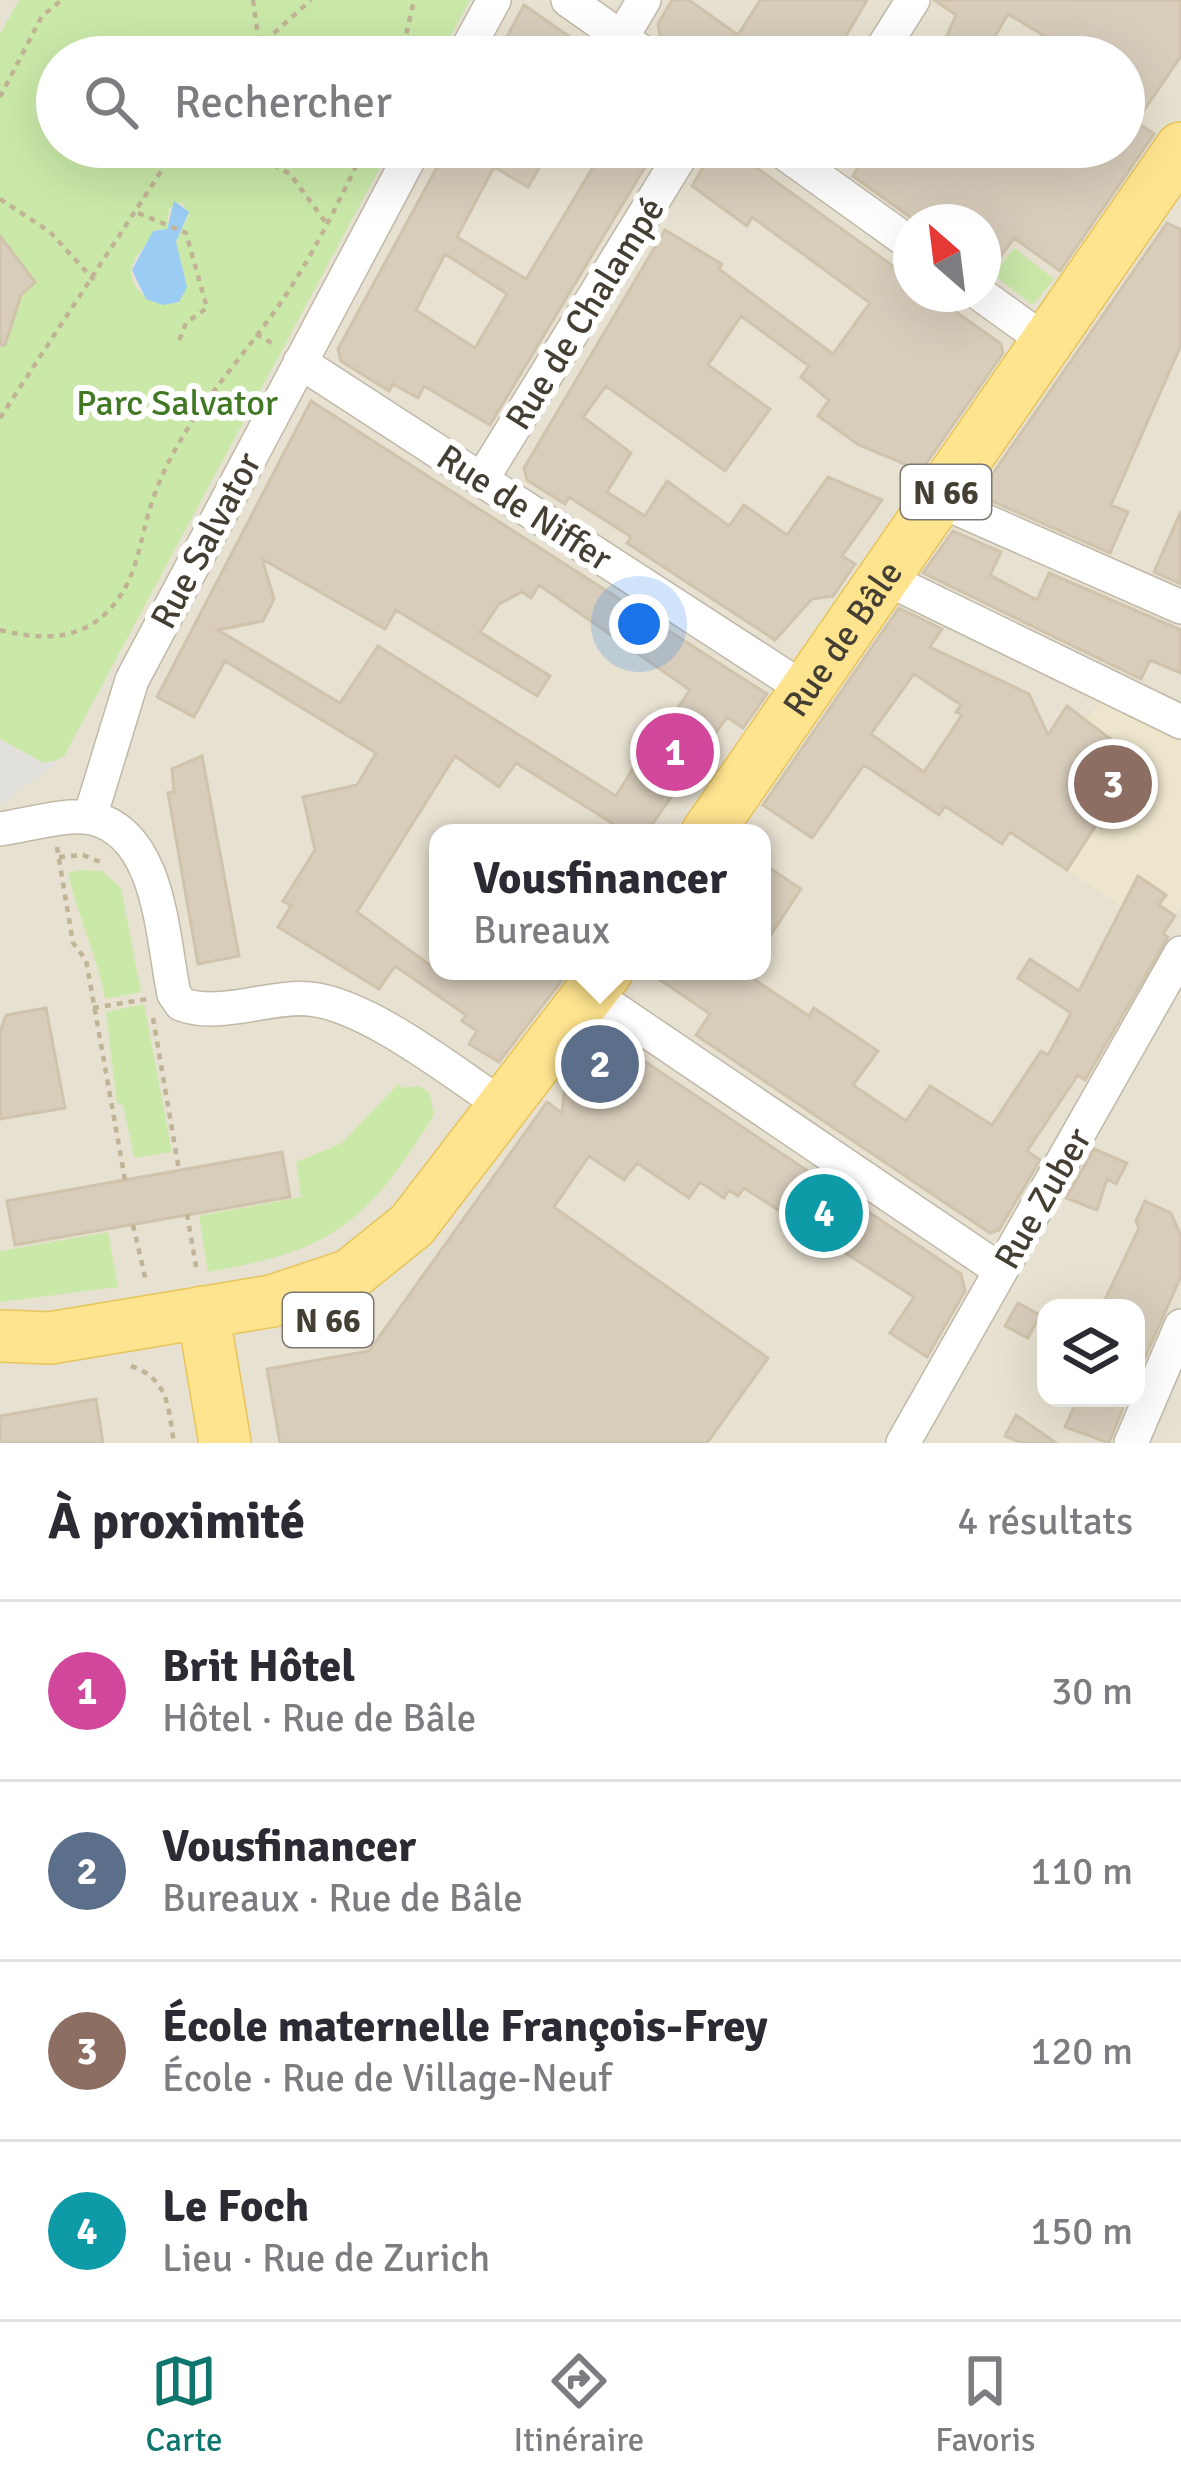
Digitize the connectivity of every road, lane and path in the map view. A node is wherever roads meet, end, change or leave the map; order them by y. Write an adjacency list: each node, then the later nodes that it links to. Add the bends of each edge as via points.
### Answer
1 (62, 0): 16 (path, via 42,16)
2 (253, 0): 9 (path)
3 (311, 0): 10 (path)
4 (414, 0): 11 (path)
5 (494, 0): 12 (street)
6 (568, 0): 13 (street)
7 (644, 0): 14 (street)
8 (913, 0): 15 (street)
9 (258, 36)
10 (267, 36)
11 (406, 36)
12 (475, 36)
13 (620, 36)
14 (638, 36)
15 (891, 36)
16 (0, 98)
17 (165, 168): 26 (path)
18 (281, 168): 27 (path)
19 (354, 168): 27 (path)
20 (404, 168): 33 (street, Rue Salvator)
21 (673, 168): 35 (street, Rue de Chalampé)
22 (825, 168): 28 (street)
23 (1172, 179): 32 (main road, Rue de Bâle / N 66)
24 (0, 190): 25 (path)
25 (2, 198): 29 (path, via 50,232)
26 (138, 213): 29 (path); 31 (path, via 186,232 206,308)
27 (326, 224): 39 (path, via 169,464 120,596 101,617 55,638)
28 (893, 228)
29 (94, 280): 34 (path)
30 (1001, 309): 32 (street)
31 (179, 341)
32 (1048, 343): 36 (main road, Rue de Bâle / N 66)
33 (300, 362): 35 (street, Rue de Niffer); 43 (street, Rue Salvator, via 132,680)
34 (1, 413)
35 (482, 478): 40 (street, Rue de Niffer)
36 (940, 501): 37 (main road, Rue de Bâle / N 66); 38 (street)
37 (887, 579): 40 (main road, Rue de Bâle / N 66); 41 (street)
38 (1181, 607)
39 (0, 630)
40 (809, 692): 44 (main road, Rue de Bâle / N 66)
41 (1181, 722)
42 (54, 821): 43 (street); 45 (street); 49 (path, via 73,943 86,959)
43 (104, 823): 48 (street, via 145,864)
44 (714, 824)
45 (0, 829)
46 (1181, 952): 54 (street, Rue Zuber)
47 (599, 982): 50 (main road, N 66); 54 (street)
48 (174, 994): 49 (path); 50 (street, via 190,1008 280,999 334,1004)
49 (93, 1008): 51 (path)
50 (505, 1106): 56 (main road, N 66, via 412,1225 350,1275 321,1288)
51 (125, 1180)
52 (187, 1214): 56 (path, via 197,1273)
53 (133, 1225): 55 (path, via 143,1281)
54 (1000, 1270): 62 (street, Rue Zuber)
55 (155, 1279)
56 (192, 1293): 58 (main road, N 66, via 83,1333); 61 (main road)
57 (1181, 1326): 63 (street)
58 (0, 1336)
59 (128, 1366): 60 (path, via 151,1373 165,1389)
60 (174, 1443)
61 (225, 1443)
62 (903, 1443)
63 (1131, 1443)

